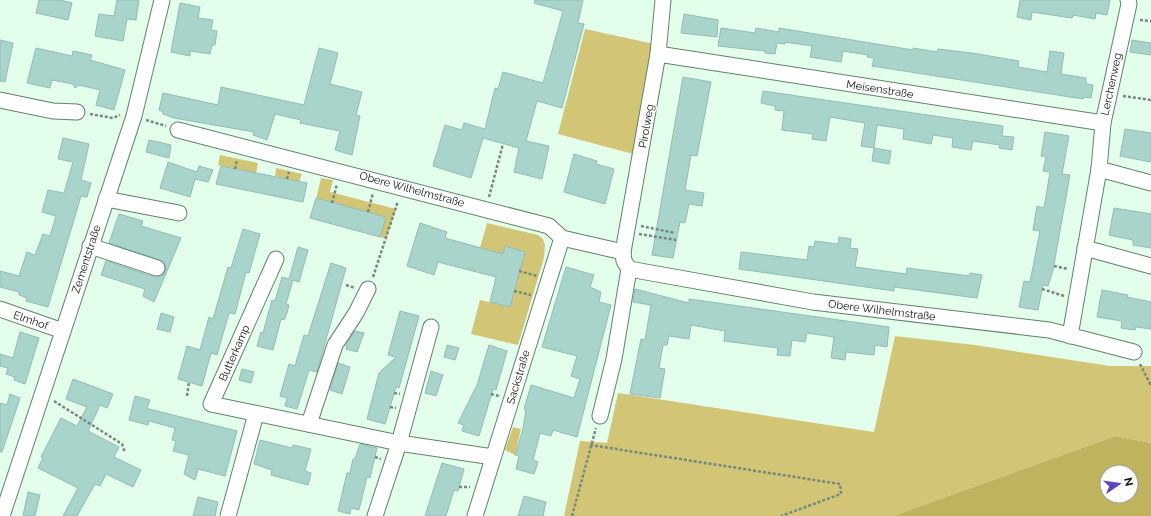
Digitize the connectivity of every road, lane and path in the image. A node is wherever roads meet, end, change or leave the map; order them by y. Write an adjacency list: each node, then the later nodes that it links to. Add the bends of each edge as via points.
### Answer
1 (162, 0): 9 (street, Zementstraße)
2 (663, 0): 4 (street, Pirolweg)
3 (1128, 0): 5 (street, Lerchenweg)
4 (658, 54): 10 (street, Meisenstraße); 19 (street, Pirolweg)
5 (1109, 94): 7 (path); 10 (street, Lerchenweg)
6 (0, 100): 8 (street, via 53,111)
7 (1151, 100)
8 (77, 112): 9 (path, via 113,118 124,114)
9 (134, 116): 11 (path); 16 (street, Zementstraße)
10 (1102, 123): 13 (street, Lerchenweg)
11 (178, 130): 15 (street, Obere Wilhelmstraße)
12 (503, 144): 17 (path)
13 (1099, 169): 14 (street); 24 (street, Lerchenweg)
14 (1151, 183)
15 (403, 187): 17 (street, Obere Wilhelmstraße); 30 (path)
16 (106, 199): 18 (street); 23 (street, Zementstraße)
17 (486, 209): 21 (street, Obere Wilhelmstraße, via 549,226)
18 (179, 213)
19 (628, 227): 20 (path); 22 (path); 25 (street, Pirolweg)
20 (675, 233)
21 (562, 238): 25 (street, Obere Wilhelmstraße); 48 (street, Sackstraße)
22 (676, 240)
23 (90, 246): 28 (street); 35 (street, Zementstraße)
24 (1085, 248): 27 (street); 32 (street, Lerchenweg)
25 (623, 252): 29 (street, via 624,261)
26 (276, 259): 42 (street, Butterkamp, via 211,404)
27 (1151, 266)
28 (156, 268)
29 (629, 269): 36 (street, Obere Wilhelmstraße, via 813,302 1020,326); 43 (street, via 614,359)
30 (368, 289): 44 (street, via 335,345)
31 (1042, 289): 32 (path)
32 (1076, 300): 36 (street, Lerchenweg)
33 (0, 309): 35 (street, Elmhof)
34 (432, 327): 45 (street)
35 (63, 331): 40 (street, Zementstraße)
36 (1070, 336): 37 (street, Obere Wilhelmstraße)
37 (1134, 352): 39 (path)
38 (189, 382): 41 (path)
39 (1151, 386)
40 (41, 393): 47 (path, via 122,444); 49 (street, Zementstraße)
41 (187, 396)
42 (256, 414): 44 (street, Butterkamp); 50 (street)
43 (600, 416): 46 (path)
44 (309, 424): 45 (street, Butterkamp)
45 (399, 443): 48 (street, Butterkamp); 51 (street)
46 (590, 446): 53 (path); 54 (path, via 840,484 841,494)
47 (125, 453)
48 (493, 457): 52 (street, Sackstraße)
49 (2, 516)
50 (228, 516)
51 (375, 516)
52 (475, 516)
53 (572, 516)
54 (781, 516)

